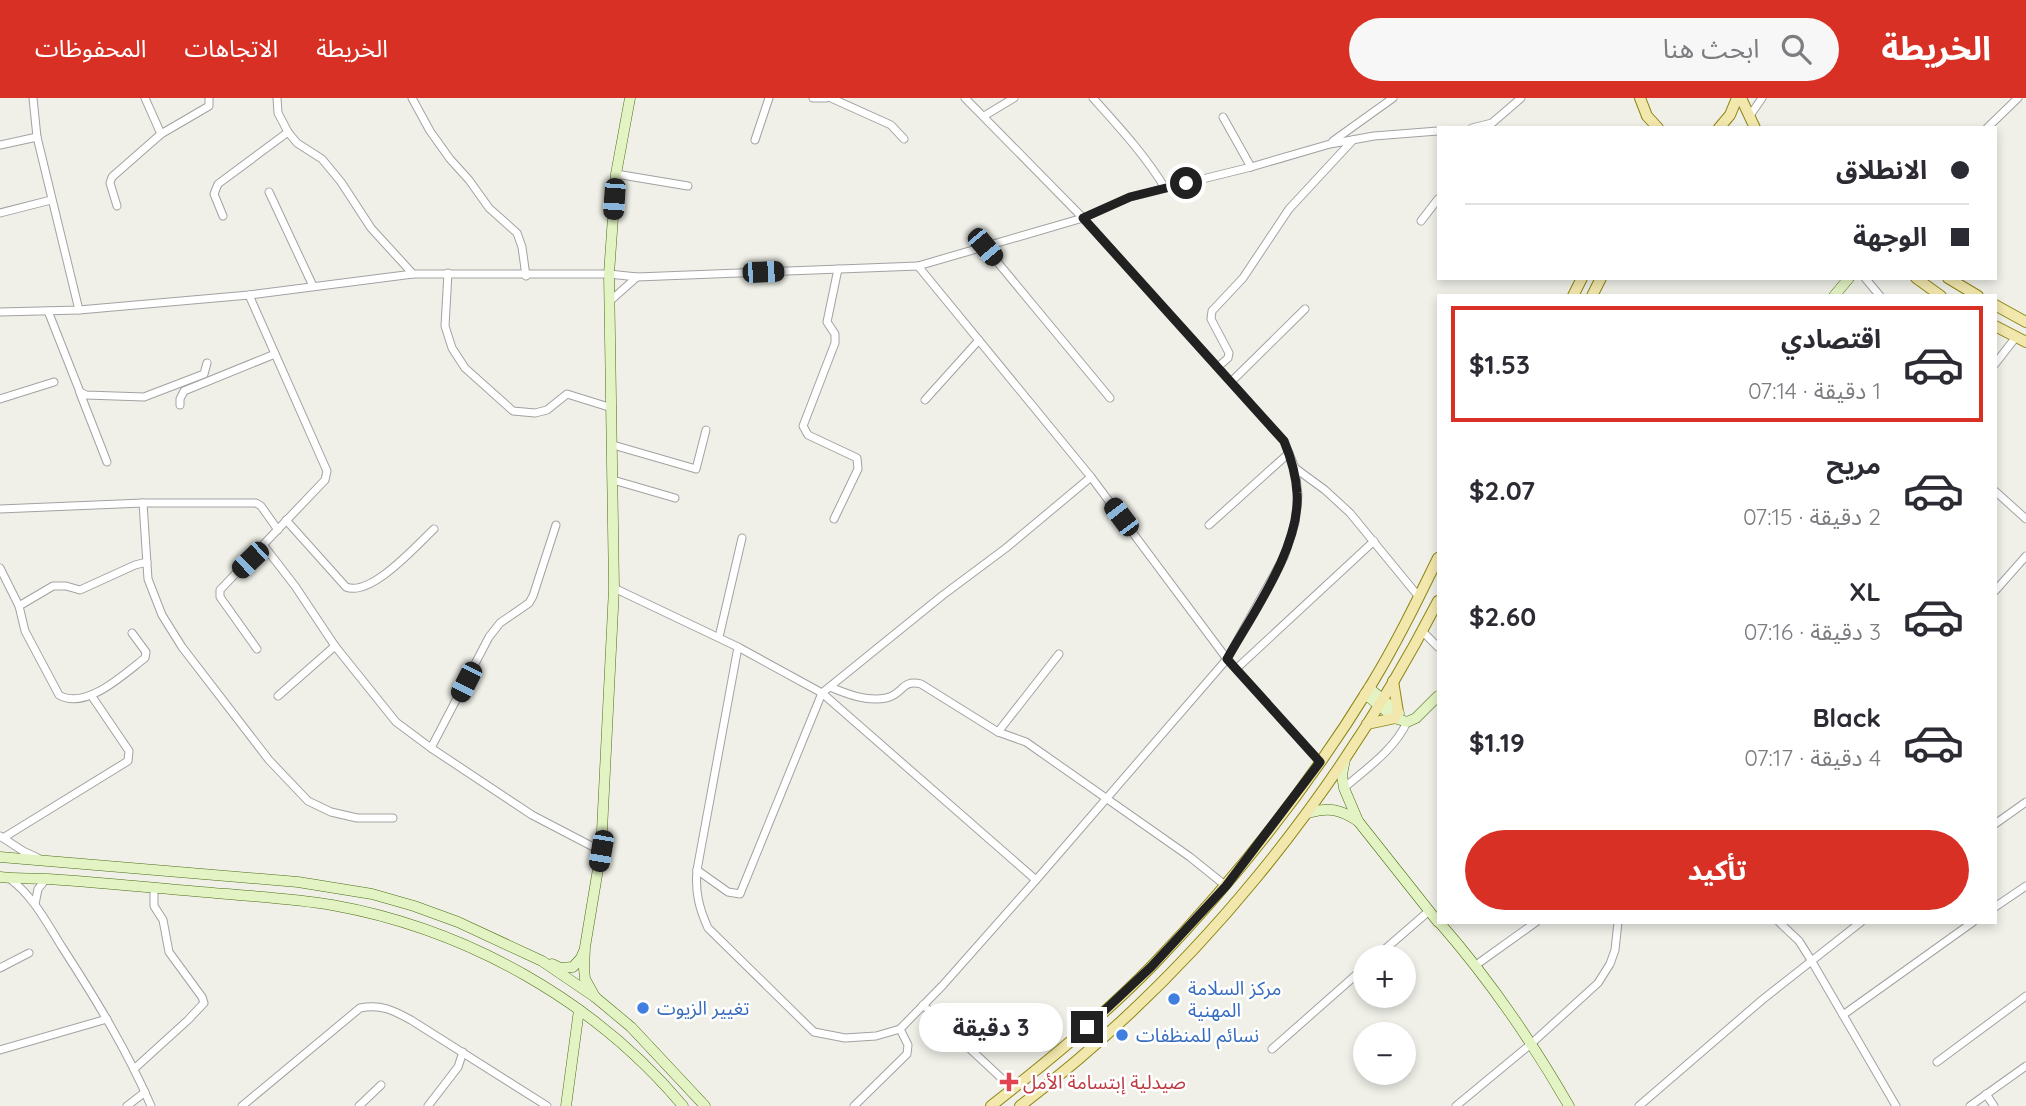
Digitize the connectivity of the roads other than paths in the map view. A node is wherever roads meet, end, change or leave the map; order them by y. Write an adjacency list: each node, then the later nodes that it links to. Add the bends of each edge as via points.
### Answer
1 (33, 98): 31 (street)
2 (145, 98): 30 (street)
3 (209, 98): 30 (street, via 209,106)
4 (277, 98): 29 (street, via 278,113)
5 (412, 98): 55 (street, via 450,159 489,208 517,233)
6 (630, 98): 38 (street)
7 (769, 98): 34 (street)
8 (813, 98): 9 (street)
9 (828, 98): 32 (street, via 891,125)
10 (965, 98): 19 (street)
11 (1014, 98): 19 (street)
12 (1093, 98): 40 (street)
13 (1393, 98): 35 (street)
14 (1521, 98): 22 (street)
15 (1739, 98): 21 (main road); 25 (main road)
16 (1762, 98): 21 (street)
17 (2018, 98): 27 (street)
18 (1642, 103): 23 (main road); 24 (main road)
19 (984, 116): 47 (street)
20 (1223, 117): 37 (street)
21 (1749, 117): 26 (main road)
22 (1491, 125)
23 (1645, 126)
24 (1657, 126)
25 (1721, 126)
26 (1754, 126)
27 (1989, 126)
28 (1437, 131): 33 (street)
29 (288, 132): 46 (street, via 218,184 214,194); 53 (street, via 322,159 371,228)
30 (161, 134): 44 (street, via 111,179)
31 (37, 137): 36 (street); 42 (street)
32 (904, 139)
33 (1353, 139): 35 (street); 80 (street, via 1289,209 1243,278 1212,311 1211,319 1229,354)
34 (755, 140)
35 (1330, 144): 37 (street)
36 (0, 145)
37 (1251, 167): 40 (street)
38 (616, 174): 39 (street); 54 (street)
39 (688, 186)
40 (1165, 188): 47 (street, via 1130,197)
41 (269, 192): 61 (street)
42 (51, 200): 45 (street); 70 (street)
43 (1437, 200): 48 (street)
44 (117, 206)
45 (0, 213)
46 (223, 216)
47 (1083, 218): 49 (street); 80 (street)
48 (1422, 221)
49 (985, 247): 50 (street); 84 (street)
50 (918, 266): 51 (street); 75 (street)
51 (838, 269): 56 (street); 100 (street, via 827,322 835,343 803,426 808,435 859,461)
52 (448, 273): 53 (street); 55 (street); 88 (street, via 445,326 452,348 465,368 513,411 535,414 568,394)
53 (413, 274): 61 (street)
54 (609, 274): 55 (street); 56 (street); 67 (street)
55 (526, 275)
56 (637, 277): 67 (street)
57 (1847, 280): 62 (street)
58 (1868, 280): 63 (street)
59 (1919, 280): 64 (main road)
60 (1951, 280): 65 (main road)
61 (313, 286): 66 (street)
62 (1836, 294)
63 (1878, 294)
64 (1938, 294)
65 (1975, 294)
66 (249, 295): 70 (street); 77 (street)
67 (610, 301): 88 (street)
68 (1997, 306): 73 (main road)
69 (1305, 309): 81 (street)
70 (79, 310): 71 (street)
71 (48, 311): 72 (street); 83 (street)
72 (0, 312)
73 (2026, 322)
74 (1997, 327): 76 (main road)
75 (979, 340): 86 (street); 94 (street)
76 (2021, 340): 78 (street)
77 (275, 354): 87 (street, via 184,391); 102 (street, via 327,471)
78 (1997, 362)
79 (207, 363): 83 (street, via 204,374 153,395 108,397)
80 (1219, 366): 81 (street)
81 (1232, 381): 91 (street, via 1284,441)
82 (54, 382): 85 (street)
83 (80, 392): 92 (street)
84 (1110, 398)
85 (0, 399)
86 (925, 400)
87 (180, 405)
88 (612, 408): 90 (street)
89 (706, 430): 90 (street, via 696,469)
90 (613, 445): 95 (street)
91 (1289, 453): 93 (street); 104 (street)
92 (107, 462)
93 (1294, 468): 108 (street, via 1325,490); 127 (street, via 1298,495 1295,523 1284,557)
94 (1091, 477): 127 (street); 130 (street)
95 (613, 480): 97 (street); 114 (street)
96 (1997, 493): 101 (street)
97 (675, 498)
98 (143, 503): 99 (street); 106 (street, via 252,502 261,506); 112 (street)
99 (0, 509)
100 (834, 519)
101 (2026, 519)
102 (286, 520): 105 (street, via 346,587 357,589 377,580); 106 (street)
103 (556, 524): 140 (street, via 533,596 489,637)
104 (1209, 525)
105 (434, 529)
106 (278, 530): 109 (street)
107 (743, 538): 121 (street)
108 (1374, 541): 116 (street); 128 (street)
109 (264, 546): 122 (street); 125 (street, via 219,594)
110 (2026, 556): 115 (street)
111 (1437, 560): 116 (main road)
112 (147, 562): 118 (street, via 80,590 53,586); 147 (street, via 148,579 162,615 182,647 300,793 331,813)
113 (0, 568): 118 (street)
114 (614, 588): 121 (street); 151 (street)
115 (1997, 590)
116 (1419, 597): 131 (main road)
117 (1437, 603): 119 (main road)
118 (19, 606): 133 (street, via 25,631 59,695 65,699)
119 (1423, 632): 123 (street); 129 (main road)
120 (132, 633): 133 (street, via 146,652 145,658)
121 (719, 638): 124 (street)
122 (335, 646): 134 (street); 140 (street, via 396,722)
123 (1437, 646)
124 (738, 647): 132 (street); 154 (street)
125 (257, 649)
126 (1059, 654): 139 (street)
127 (1227, 659): 128 (street); 144 (street)
128 (1236, 669): 142 (street)
129 (1393, 681): 136 (main road); 137 (main road)
130 (830, 687): 132 (street); 139 (street, via 863,698 884,699 905,684 921,684)
131 (1367, 691): 136 (street); 142 (main road)
132 (822, 693): 154 (street, via 743,890 735,895 728,892); 158 (street)
133 (91, 695): 150 (street, via 129,751 128,761)
134 (278, 696)
135 (1437, 697): 137 (street, via 1416,718)
136 (1381, 702): 137 (street); 138 (main road)
137 (1401, 718): 138 (main road); 143 (street, via 1402,733)
138 (1367, 724): 141 (main road)
139 (998, 732): 144 (street, via 1026,742)
140 (431, 748): 151 (street, via 532,815)
141 (1345, 759): 143 (street); 146 (main road)
142 (1320, 762): 159 (main road)
143 (1344, 788): 148 (street)
144 (1106, 798): 158 (street); 159 (street)
145 (2026, 802): 149 (street)
146 (1308, 813): 148 (street, via 1333,809); 210 (main road, via 1236,902 1163,979 1097,1044)
147 (393, 818)
148 (1358, 821): 165 (street)
149 (1997, 823)
150 (1, 837): 153 (street)
151 (601, 851): 174 (street)
152 (0, 857): 153 (street)
153 (45, 860): 155 (street)
154 (697, 870): 187 (street, via 695,889 708,928 814,1032 876,1037)
155 (230, 875): 162 (street); 177 (street, via 373,894 458,922)
156 (5, 878): 157 (street); 163 (street)
157 (46, 879): 161 (street); 163 (street)
158 (1036, 880): 183 (street)
159 (1226, 886): 196 (main road, via 1151,967)
160 (2026, 886): 164 (street)
161 (153, 888): 162 (street); 194 (street, via 169,952 204,1003)
162 (229, 895): 184 (street, via 333,906 408,924 491,958)
163 (35, 904): 186 (street)
164 (1997, 906)
165 (1429, 911): 166 (street); 173 (street)
166 (1437, 920)
167 (1441, 924): 178 (street)
168 (1533, 924): 178 (street)
169 (1618, 924): 188 (street, via 1615,950 1598,983)
170 (1781, 924): 176 (street)
171 (1858, 924): 176 (street)
172 (1970, 924): 185 (street)
173 (1390, 945)
174 (585, 947): 177 (street, via 573,967); 182 (street, via 585,979)
175 (29, 953): 179 (street)
176 (1811, 960): 185 (street); 213 (street)
177 (542, 961): 182 (street)
178 (1476, 965): 188 (street)
179 (0, 968)
180 (1353, 978): 189 (street)
181 (2026, 996): 192 (street)
182 (595, 998): 207 (street, via 631,1027)
183 (923, 1005): 187 (street); 196 (street)
184 (579, 1010): 205 (street); 206 (street, via 659,1077)
185 (1843, 1015): 214 (street)
186 (107, 1019): 190 (street); 194 (street)
187 (900, 1029): 208 (street, via 908,1045 907,1055)
188 (1532, 1043): 211 (street); 212 (street)
189 (1272, 1049)
190 (0, 1050)
191 (463, 1052): 201 (street, via 388,1008 360,1008); 203 (street, via 458,1067); 204 (street)
192 (1937, 1062)
193 (2026, 1066): 198 (street)
194 (134, 1069): 197 (street)
195 (382, 1085): 202 (street)
196 (1013, 1088): 209 (main road)
197 (145, 1092): 199 (street); 200 (street)
198 (1986, 1094): 215 (street); 216 (street)
199 (127, 1106)
200 (152, 1106)
201 (242, 1106)
202 (359, 1106)
203 (428, 1106)
204 (547, 1106)
205 (566, 1106)
206 (683, 1106)
207 (705, 1106)
208 (854, 1106)
209 (991, 1106)
210 (1020, 1106)
211 (1457, 1106)
212 (1569, 1106)
213 (1639, 1106)
214 (1896, 1106)
215 (1970, 1106)
216 (1994, 1106)

